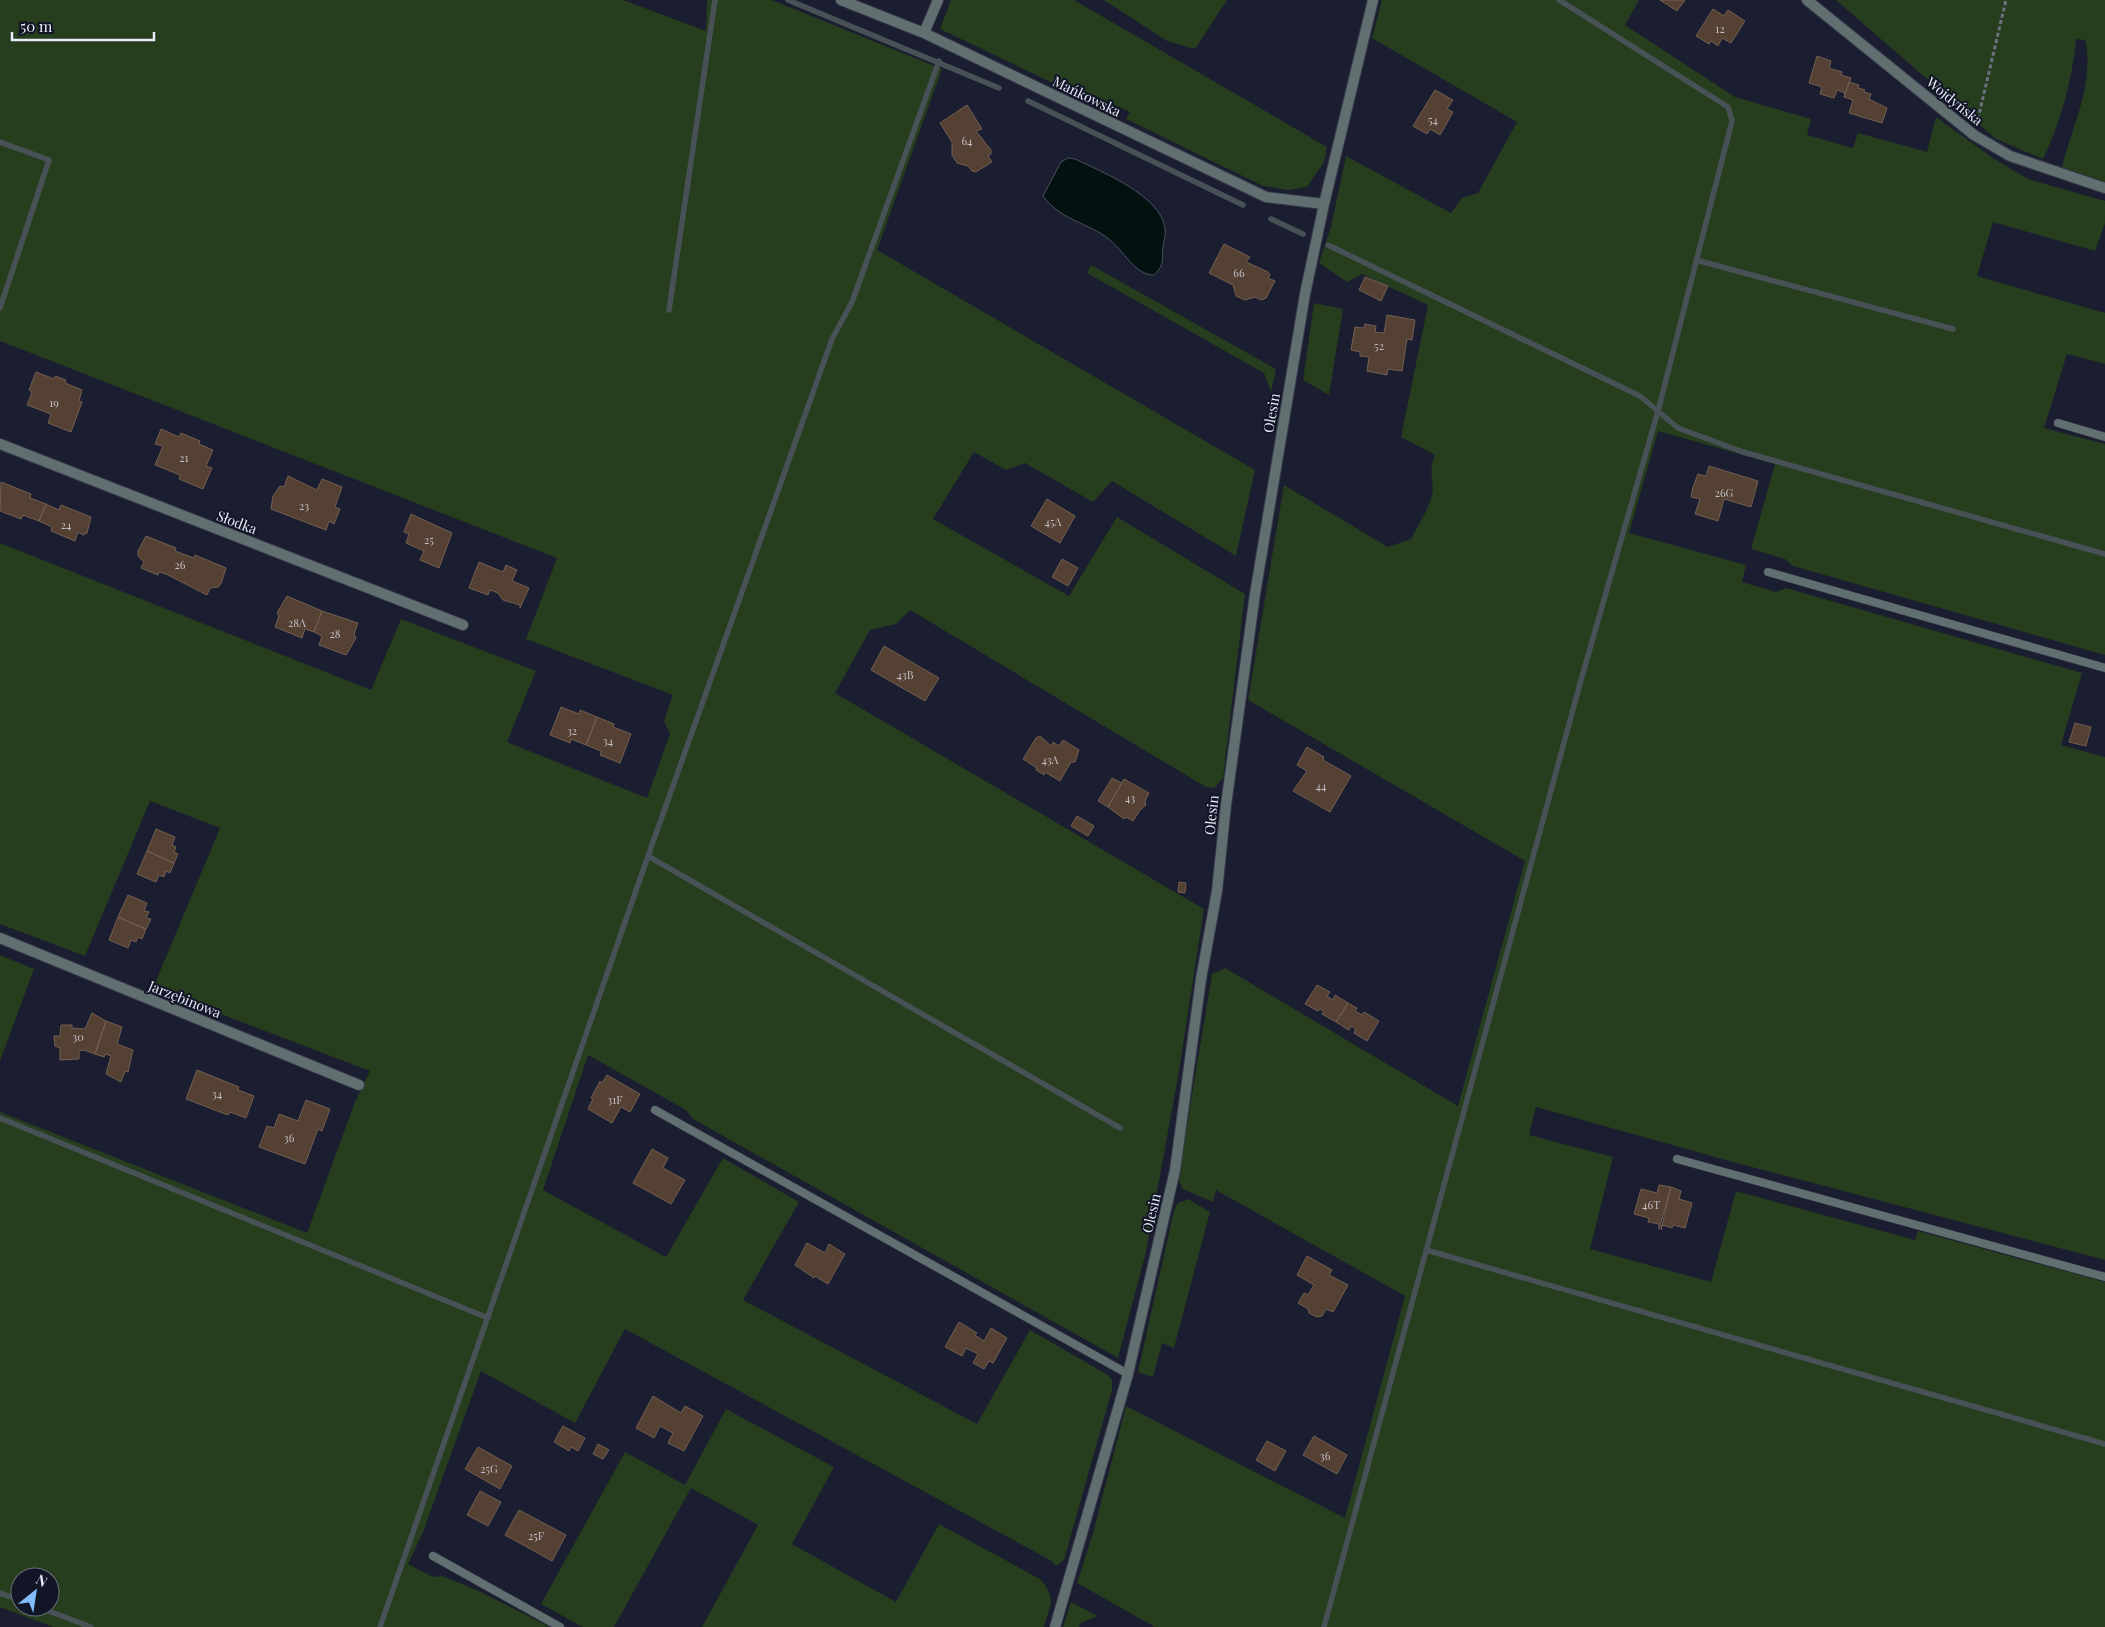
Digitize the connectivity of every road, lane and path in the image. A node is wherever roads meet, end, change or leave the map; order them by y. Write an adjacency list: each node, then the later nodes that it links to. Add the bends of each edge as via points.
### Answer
1 (841, 0): 6 (street, Mańkowska)
2 (938, 0): 6 (street)
3 (1373, 0): 9 (street, Olesin)
4 (1807, 0): 7 (street, Wojdyńska)
5 (2006, 0): 7 (path)
6 (924, 33): 9 (street, Mańkowska, via 1266,197)
7 (1974, 134): 8 (street, Wojdyńska, via 2010,156)
8 (2105, 188)
9 (1324, 204): 21 (street, Olesin, via 1255,594 1217,891 1201,979 1175,1170)
10 (2058, 423): 11 (lane)
11 (2105, 436)
12 (0, 444): 14 (street, Słodka)
13 (1768, 572): 15 (lane)
14 (463, 626)
15 (2105, 668)
16 (0, 938): 17 (street, Jarzębinowa)
17 (359, 1085)
18 (655, 1110): 21 (lane)
19 (1677, 1159): 20 (lane)
20 (2105, 1277)
21 (1128, 1374): 24 (street, Olesin)
22 (433, 1556): 23 (lane)
23 (560, 1627)
24 (1055, 1627)

